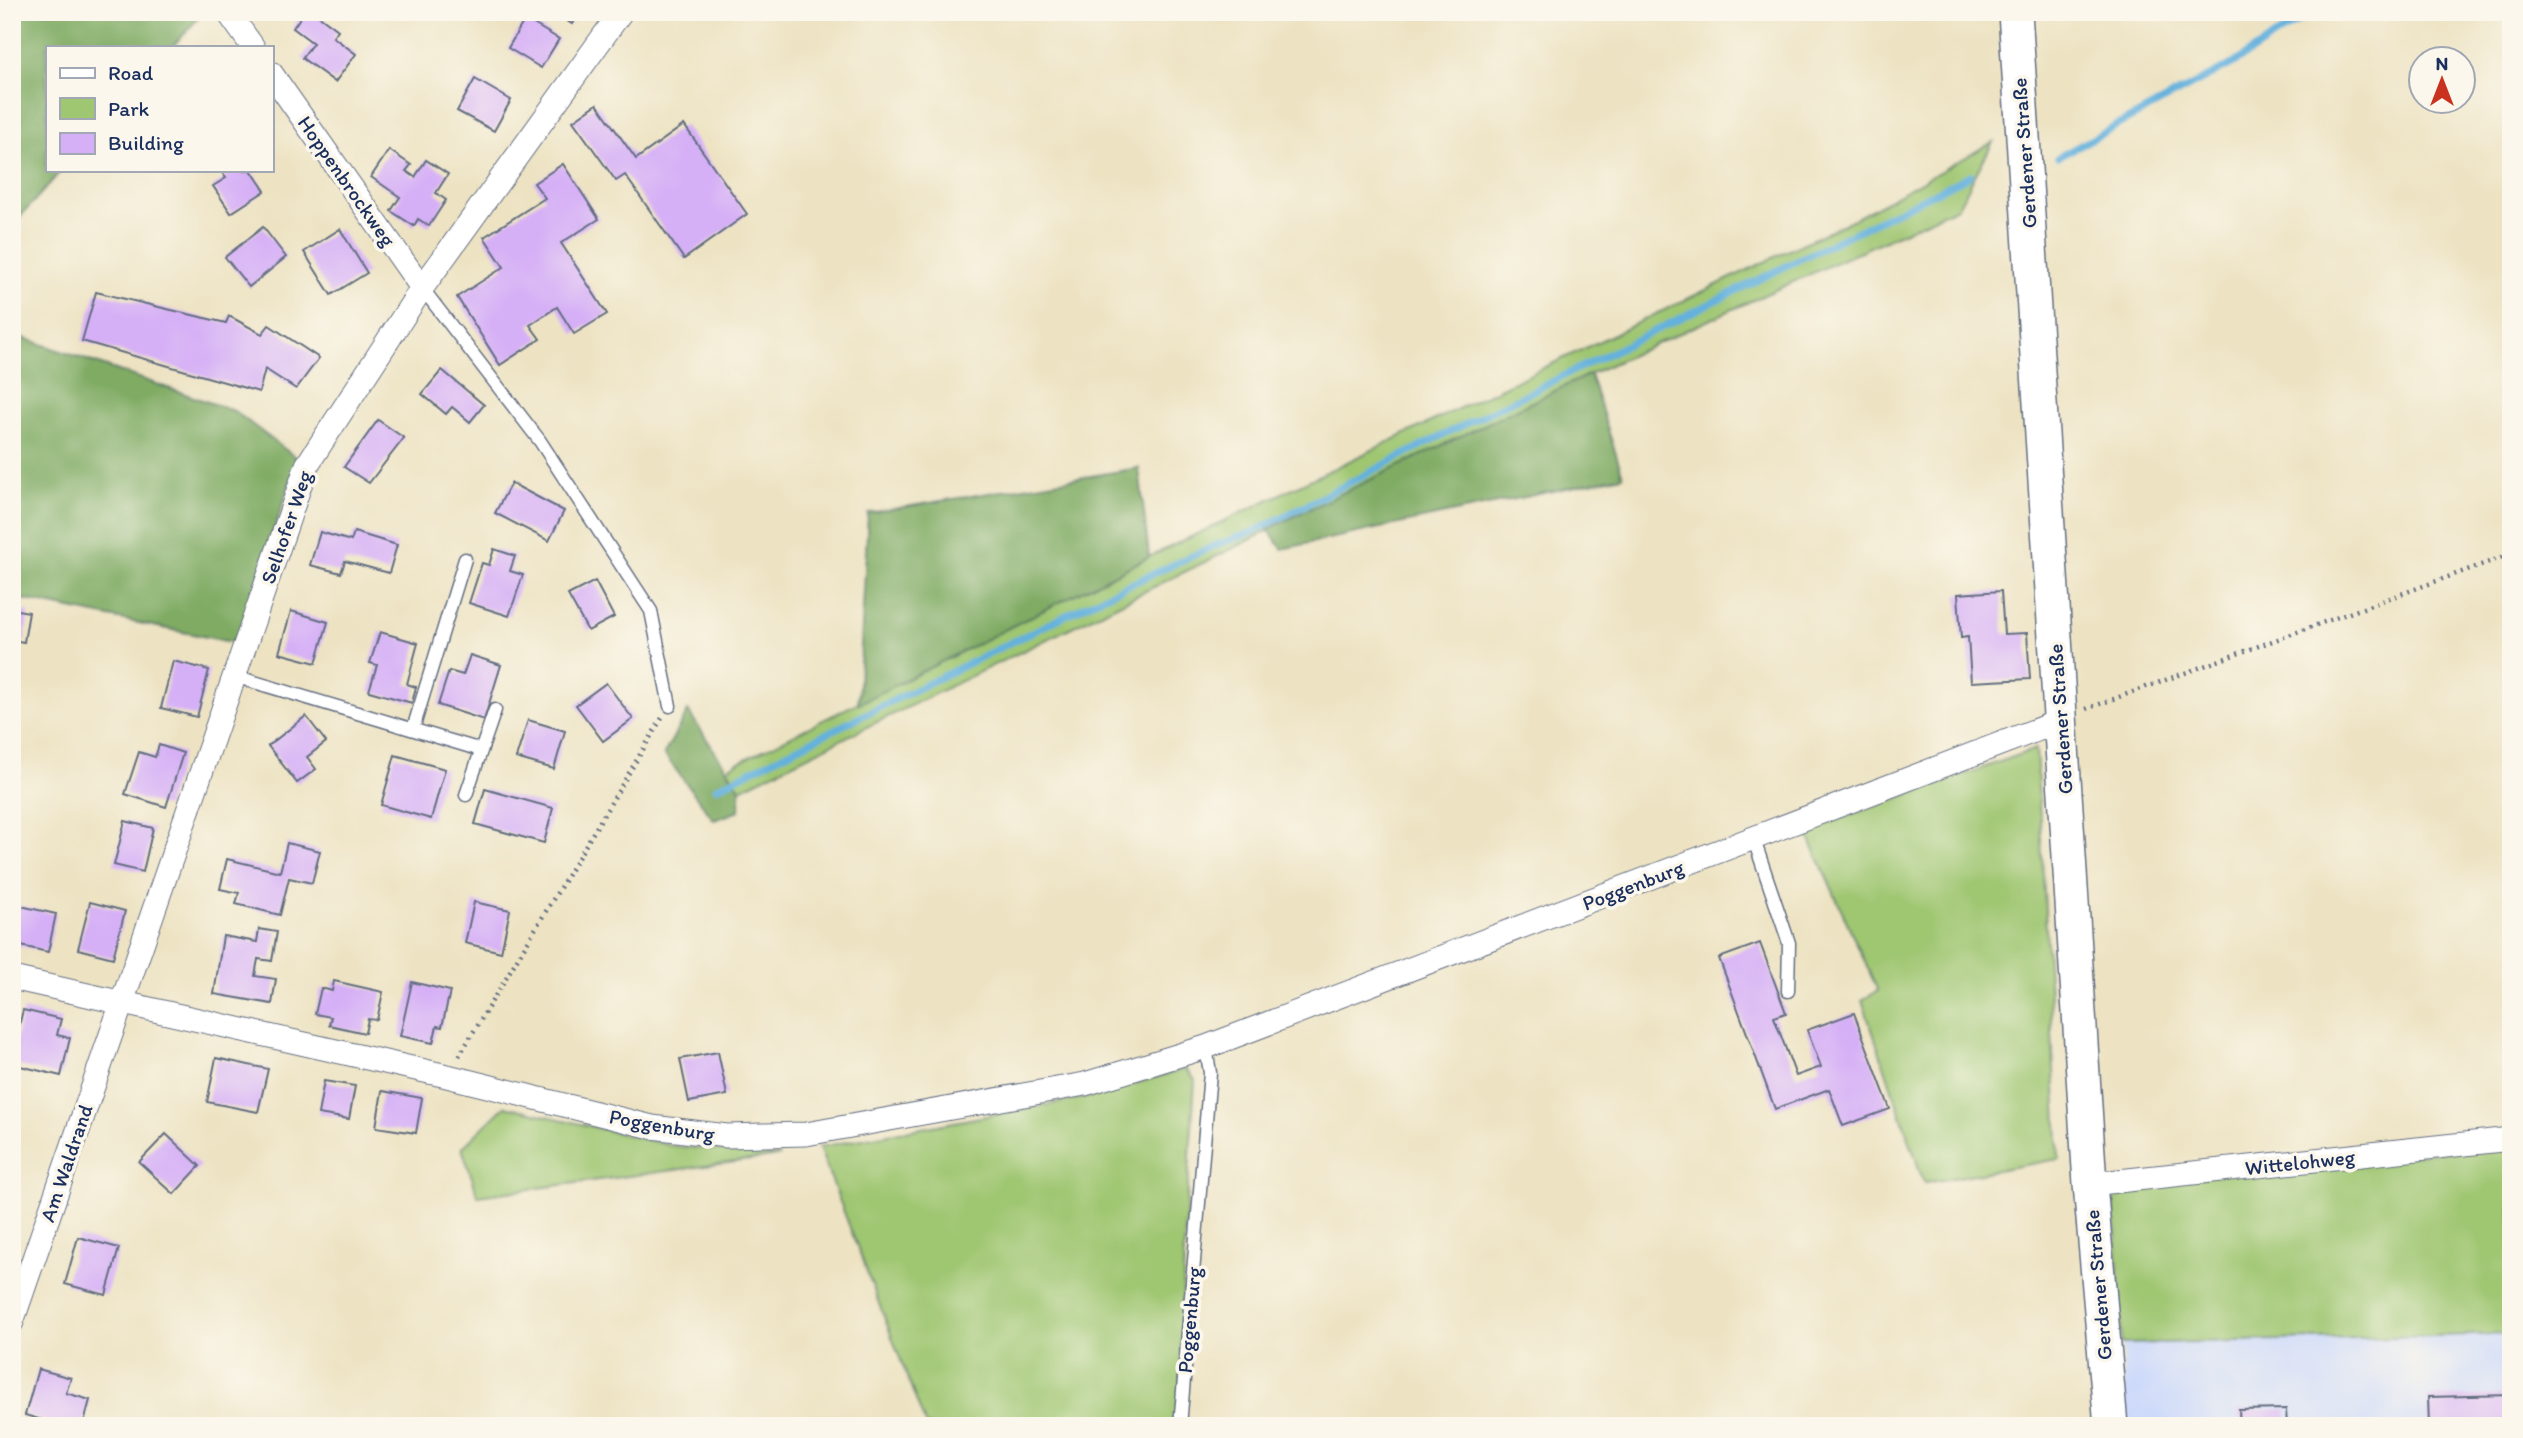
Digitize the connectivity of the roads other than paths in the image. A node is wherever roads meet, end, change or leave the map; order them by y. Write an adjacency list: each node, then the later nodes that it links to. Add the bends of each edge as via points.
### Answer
1 (228, 12): 4 (street)
2 (621, 12): 6 (street, Selhofer Weg)
3 (2015, 12): 11 (main road, Gerdener Straße)
4 (252, 46)
5 (273, 77): 6 (street, Hoppenbrockweg)
6 (422, 288): 8 (street, Selhofer Weg, via 307,465); 9 (lane, via 540,441 651,611)
7 (465, 559): 12 (lane)
8 (234, 676): 12 (lane); 18 (street, Selhofer Weg)
9 (670, 706)
10 (495, 710): 13 (lane)
11 (2060, 722): 15 (street, Poggenburg); 21 (main road, Gerdener Straße)
12 (412, 729): 13 (lane)
13 (481, 750): 14 (lane)
14 (466, 794)
15 (1754, 840): 17 (lane, via 1789,943); 19 (street, Poggenburg)
16 (12, 978): 18 (street)
17 (1788, 991)
18 (121, 1003): 19 (street, Poggenburg, via 652,1127 727,1136 806,1134 1085,1084); 22 (street, Am Waldrand)
19 (1206, 1047): 23 (lane, Poggenburg, via 1210,1073)
20 (2511, 1139): 21 (street, Wittelohweg)
21 (2090, 1184): 24 (main road, Gerdener Straße)
22 (13, 1313)
23 (1180, 1426)
24 (2110, 1426)

